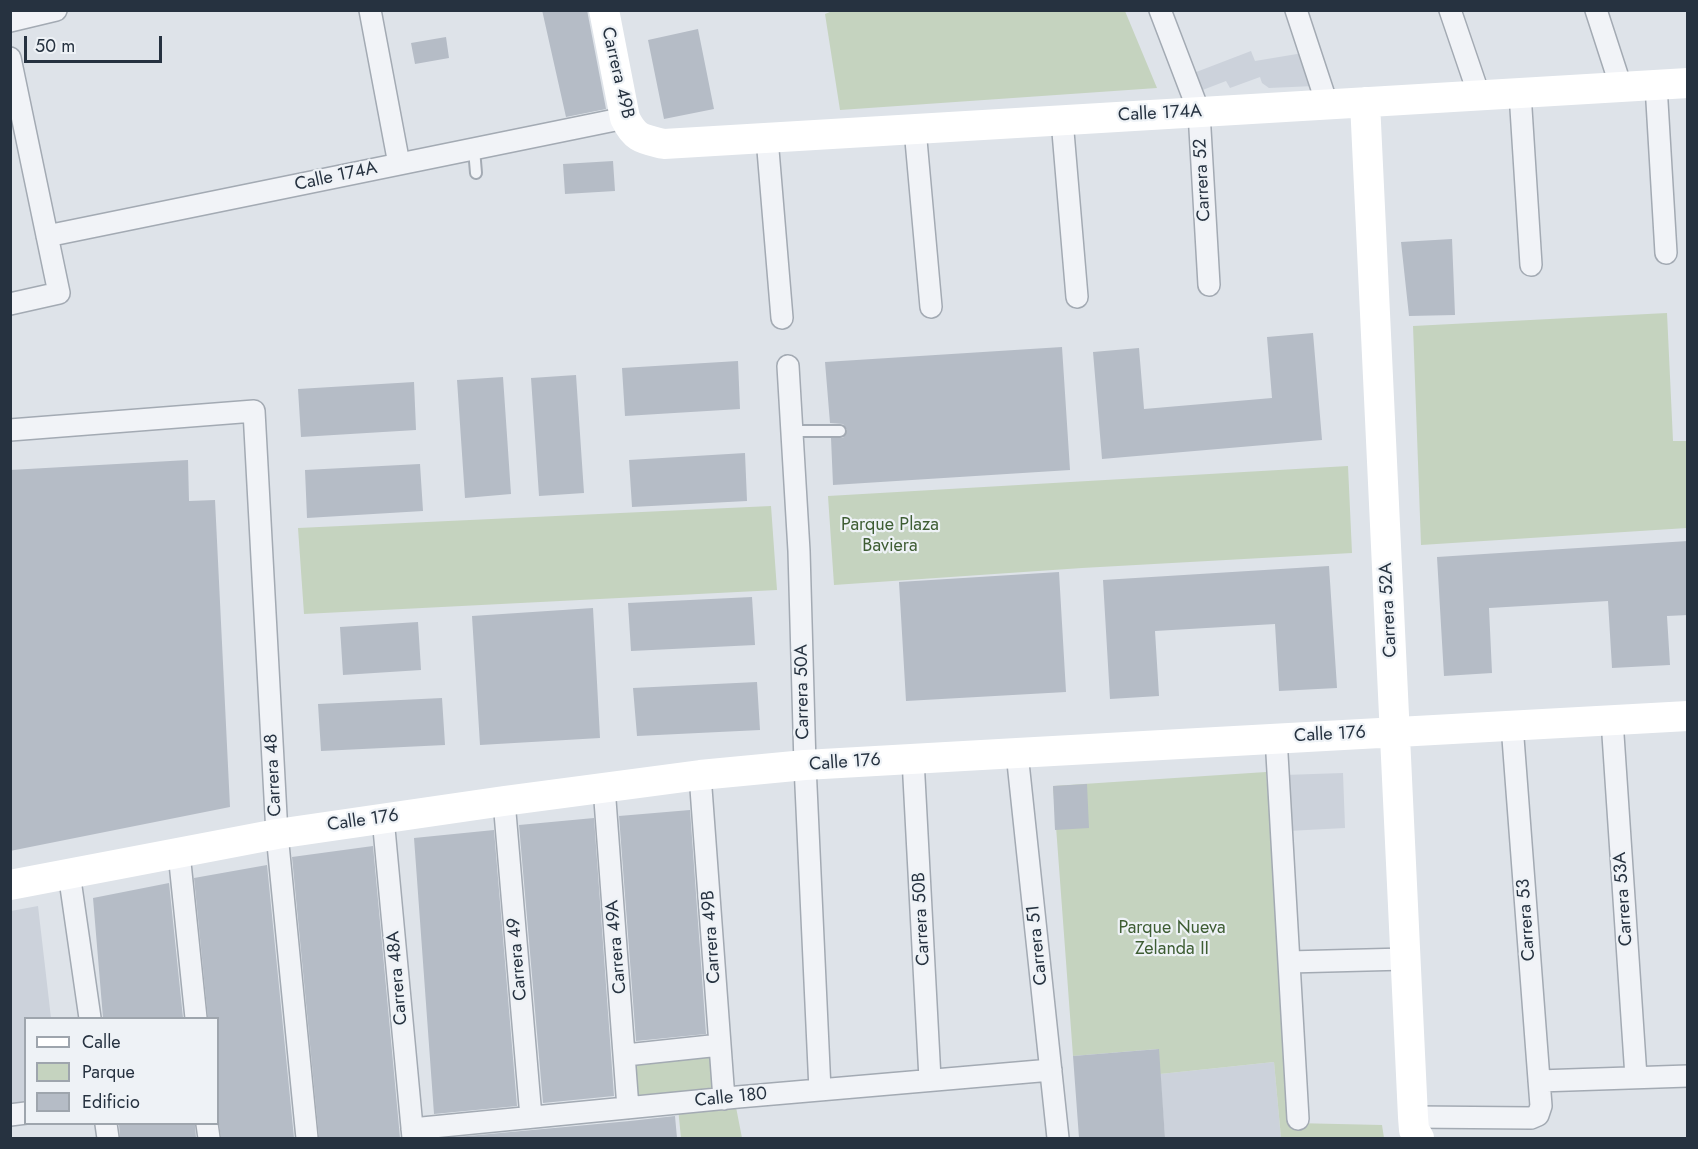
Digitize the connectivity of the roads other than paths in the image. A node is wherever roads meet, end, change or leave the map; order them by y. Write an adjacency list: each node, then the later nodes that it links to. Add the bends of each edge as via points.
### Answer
1 (56, 10): 8 (street)
2 (370, 10): 23 (street)
3 (604, 10): 19 (street, Carrera 49B)
4 (1160, 10): 17 (street, Carrera 52)
5 (1296, 10): 16 (street)
6 (1450, 10): 14 (street)
7 (1596, 10): 12 (street)
8 (10, 21)
9 (10, 58): 25 (street)
10 (1688, 83): 11 (street, Calle 174A)
11 (1656, 85): 12 (street, Calle 174A); 26 (street)
12 (1621, 87): 13 (street, Calle 174A)
13 (1520, 93): 14 (street, Calle 174A); 27 (street)
14 (1479, 96): 15 (street, Calle 174A)
15 (1365, 102): 16 (street, Calle 174A); 40 (street, Carrera 52A)
16 (1327, 104): 17 (street, Calle 174A)
17 (1199, 112): 18 (street, Calle 174A); 28 (street, Carrera 52)
18 (1062, 120): 20 (street, Calle 174A); 29 (street)
19 (630, 126): 21 (street, Calle 174A, via 640,138 664,144); 22 (street, Calle 174A)
20 (915, 129): 21 (street, Calle 174A); 31 (street)
21 (767, 138): 32 (street)
22 (474, 149): 23 (street, Calle 174A); 24 (lane)
23 (399, 164): 25 (street, Calle 174A)
24 (476, 173)
25 (47, 236): 30 (street, via 59,293)
26 (1666, 253)
27 (1531, 264)
28 (1209, 285)
29 (1077, 297)
30 (10, 303)
31 (932, 307)
32 (782, 318)
33 (788, 366): 36 (street, Carrera 50A)
34 (10, 430): 49 (street, Carrera 48, via 254,411)
35 (840, 430): 36 (lane)
36 (792, 431): 44 (street, Carrera 50A)
37 (1688, 716): 38 (street, Calle 176)
38 (1612, 720): 39 (street, Calle 176); 61 (street, Carrera 53A)
39 (1512, 725): 40 (street, Calle 176); 63 (street, Carrera 53)
40 (1395, 731): 41 (street, Calle 176); 53 (street, Carrera 52A)
41 (1276, 737): 42 (street, Calle 176); 54 (street)
42 (1017, 753): 43 (street, Calle 176); 59 (street, Carrera 51)
43 (913, 759): 44 (street, Calle 176); 62 (street, Carrera 50B)
44 (805, 765): 45 (street, Calle 176); 64 (street, Carrera 50A)
45 (700, 775): 46 (street, Calle 176); 57 (street, Carrera 49B)
46 (604, 787): 47 (street, Calle 176); 58 (street, Carrera 49A)
47 (504, 801): 48 (street, Calle 176); 67 (street, Carrera 49)
48 (383, 818): 49 (street, Calle 176); 70 (street, Carrera 48A)
49 (277, 834): 50 (street, Calle 176); 71 (street, Carrera 48)
50 (179, 853): 51 (street, Calle 176); 56 (street)
51 (69, 873): 52 (street, Calle 176); 55 (street)
52 (10, 885)
53 (1405, 959): 54 (street); 69 (street, Carrera 52A)
54 (1289, 962): 68 (street)
55 (90, 1017)
56 (196, 1017)
57 (720, 1045): 58 (street); 65 (street, Carrera 49B)
58 (626, 1055): 66 (street, Carrera 49A)
59 (1051, 1070): 62 (street, Calle 180); 72 (street, Carrera 51)
60 (1688, 1076): 61 (street)
61 (1636, 1077): 63 (street)
62 (930, 1079): 64 (street, Calle 180)
63 (1539, 1081): 69 (street, Carrera 53, via 1541,1106 1538,1115 1531,1118)
64 (820, 1090): 65 (street, Calle 180)
65 (724, 1099): 66 (street, Calle 180)
66 (628, 1108): 67 (street, Calle 180)
67 (531, 1117): 70 (street, Calle 180)
68 (1298, 1119)
69 (1416, 1128)
70 (413, 1134)
71 (307, 1138)
72 (1058, 1138)

